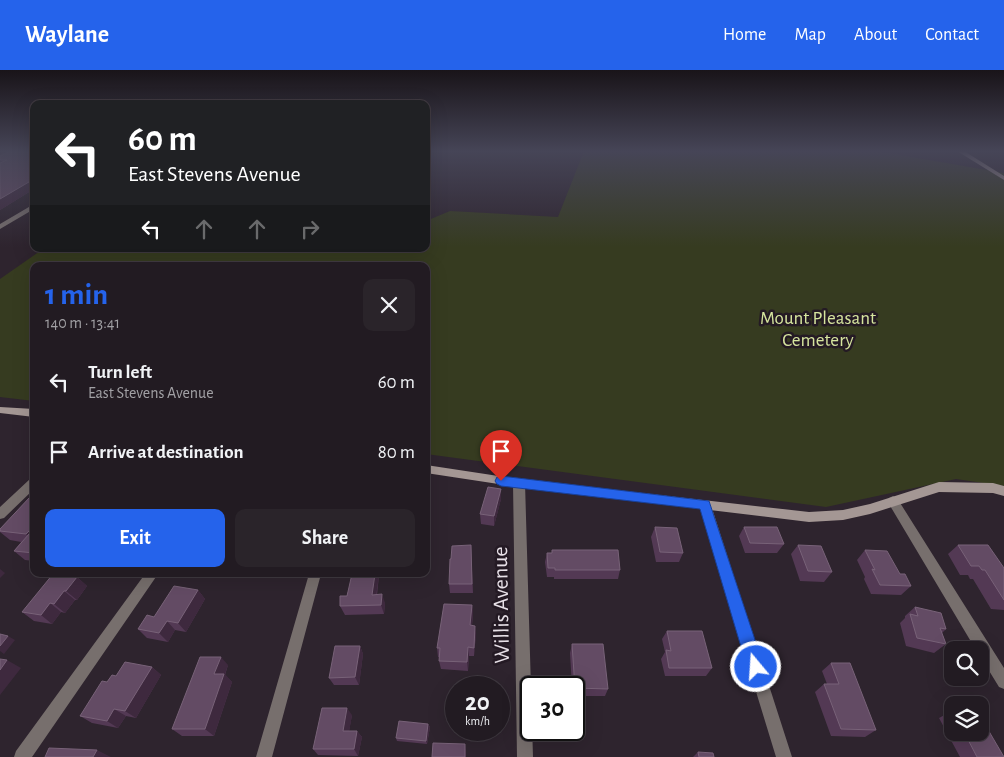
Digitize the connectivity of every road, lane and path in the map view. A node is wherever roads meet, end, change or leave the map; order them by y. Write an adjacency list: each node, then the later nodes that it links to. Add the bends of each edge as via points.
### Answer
1 (30, 208): 2 (street)
2 (0, 227)
3 (0, 410): 4 (street)
4 (30, 413)
5 (430, 470): 6 (street)
6 (519, 483): 10 (street); 17 (street, Willis Avenue)
7 (30, 486): 11 (street)
8 (1004, 491): 9 (street, via 939,487)
9 (893, 501): 10 (street, via 843,515 809,517); 14 (street)
10 (705, 505): 18 (street)
11 (0, 514)
12 (150, 577): 15 (street)
13 (314, 577): 16 (street)
14 (1004, 682)
15 (22, 757)
16 (264, 757)
17 (524, 757)
18 (784, 757)

